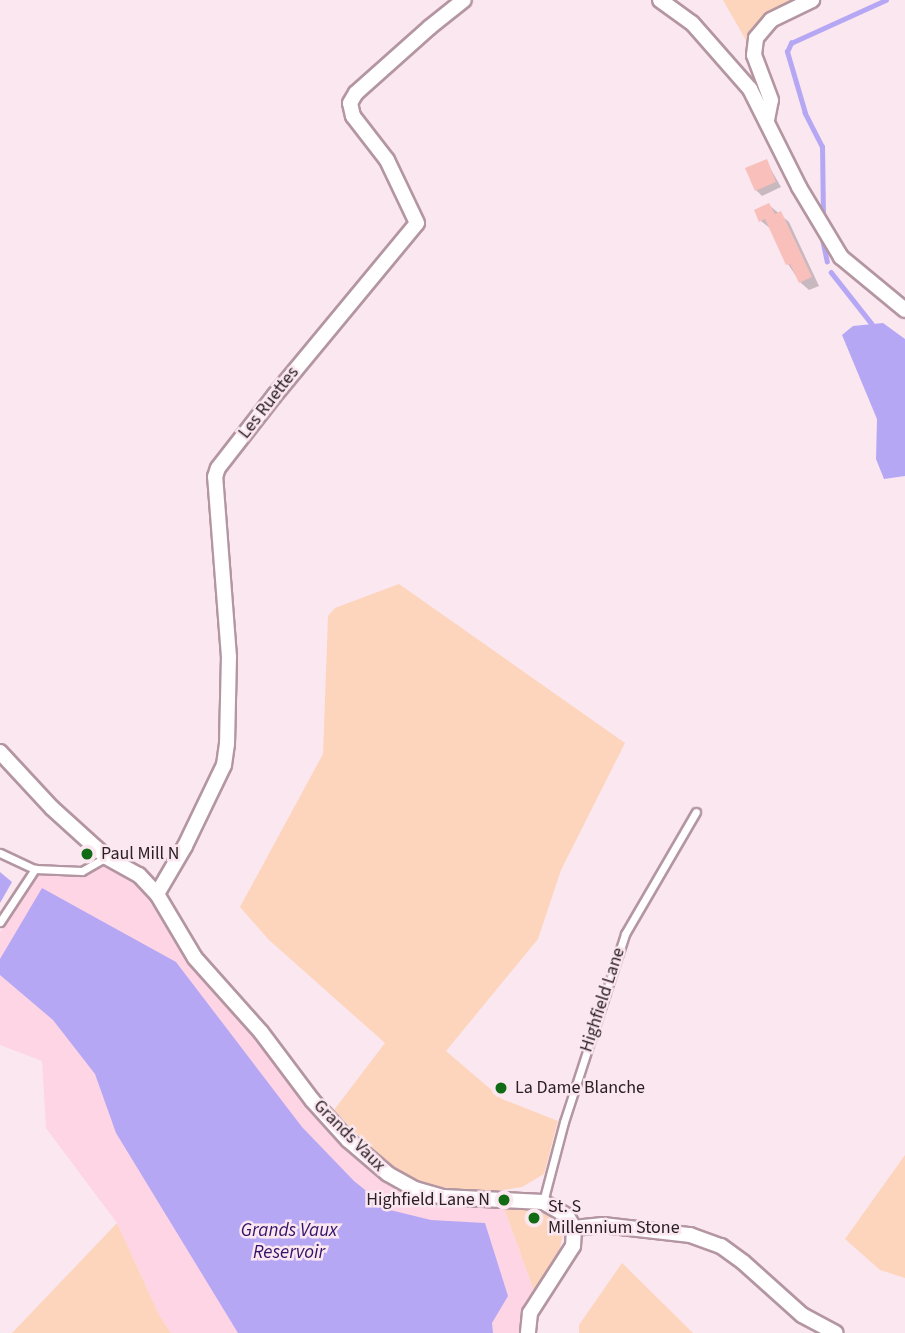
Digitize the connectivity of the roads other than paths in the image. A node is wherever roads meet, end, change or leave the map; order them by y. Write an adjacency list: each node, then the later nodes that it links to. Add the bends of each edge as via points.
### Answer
1 (464, 0): 11 (street, Les Ruettes, via 350,103 353,116 387,160 416,223 218,468 215,477 229,657 224,765)
2 (660, 0): 4 (street, via 718,49 750,89)
3 (812, 0): 4 (street, via 771,20 756,38 754,55 771,100)
4 (767, 120): 5 (street, via 841,257)
5 (905, 310)
6 (0, 752): 9 (street, Grands Vaux)
7 (696, 812): 13 (lane, Highfield Lane, via 625,934)
8 (0, 853): 10 (lane)
9 (106, 857): 10 (lane, via 82,871); 11 (street, Grands Vaux, via 139,875)
10 (35, 869): 12 (lane)
11 (157, 894): 13 (street, Grands Vaux, via 195,958 261,1032 312,1100 348,1140 388,1174 443,1197)
12 (0, 922)
13 (543, 1202): 14 (street, via 567,1216)
14 (574, 1228): 15 (street, via 573,1246 530,1313); 16 (street, via 603,1225 690,1235 720,1246 802,1315)
15 (528, 1333)
16 (836, 1333)

